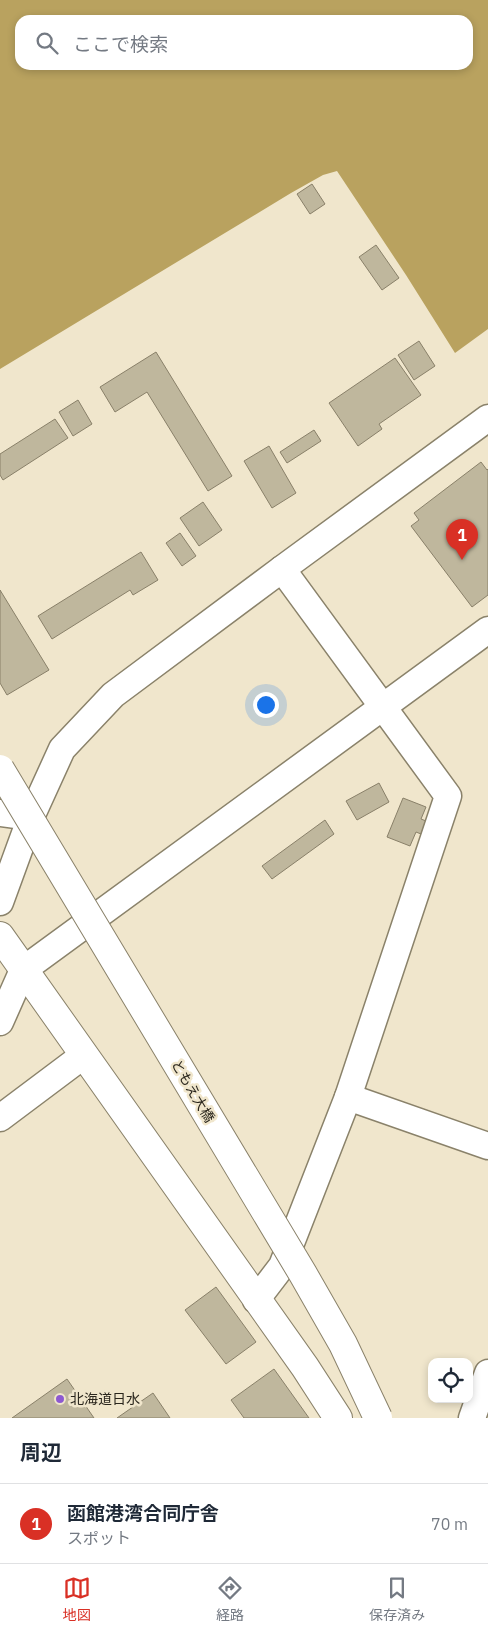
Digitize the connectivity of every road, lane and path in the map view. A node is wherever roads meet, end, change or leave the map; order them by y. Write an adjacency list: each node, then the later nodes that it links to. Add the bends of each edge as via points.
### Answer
1 (488, 418): 2 (street)
2 (282, 569): 4 (street); 7 (street, via 113,695 62,749)
3 (488, 630): 4 (street)
4 (382, 707): 10 (street); 13 (street, via 448,796)
5 (0, 769): 19 (street, ともえ大橋, bridge, via 303,1274 343,1344)
6 (0, 813): 7 (street)
7 (32, 816): 8 (street)
8 (0, 902)
9 (0, 936): 10 (street)
10 (23, 970): 11 (street); 12 (street)
11 (0, 1022)
12 (84, 1055): 14 (street); 16 (street)
13 (348, 1097): 15 (street); 16 (street, via 282,1266)
14 (0, 1118)
15 (488, 1146)
16 (256, 1300): 18 (street)
17 (488, 1373): 20 (street)
18 (338, 1418)
19 (378, 1418)
20 (472, 1418)

